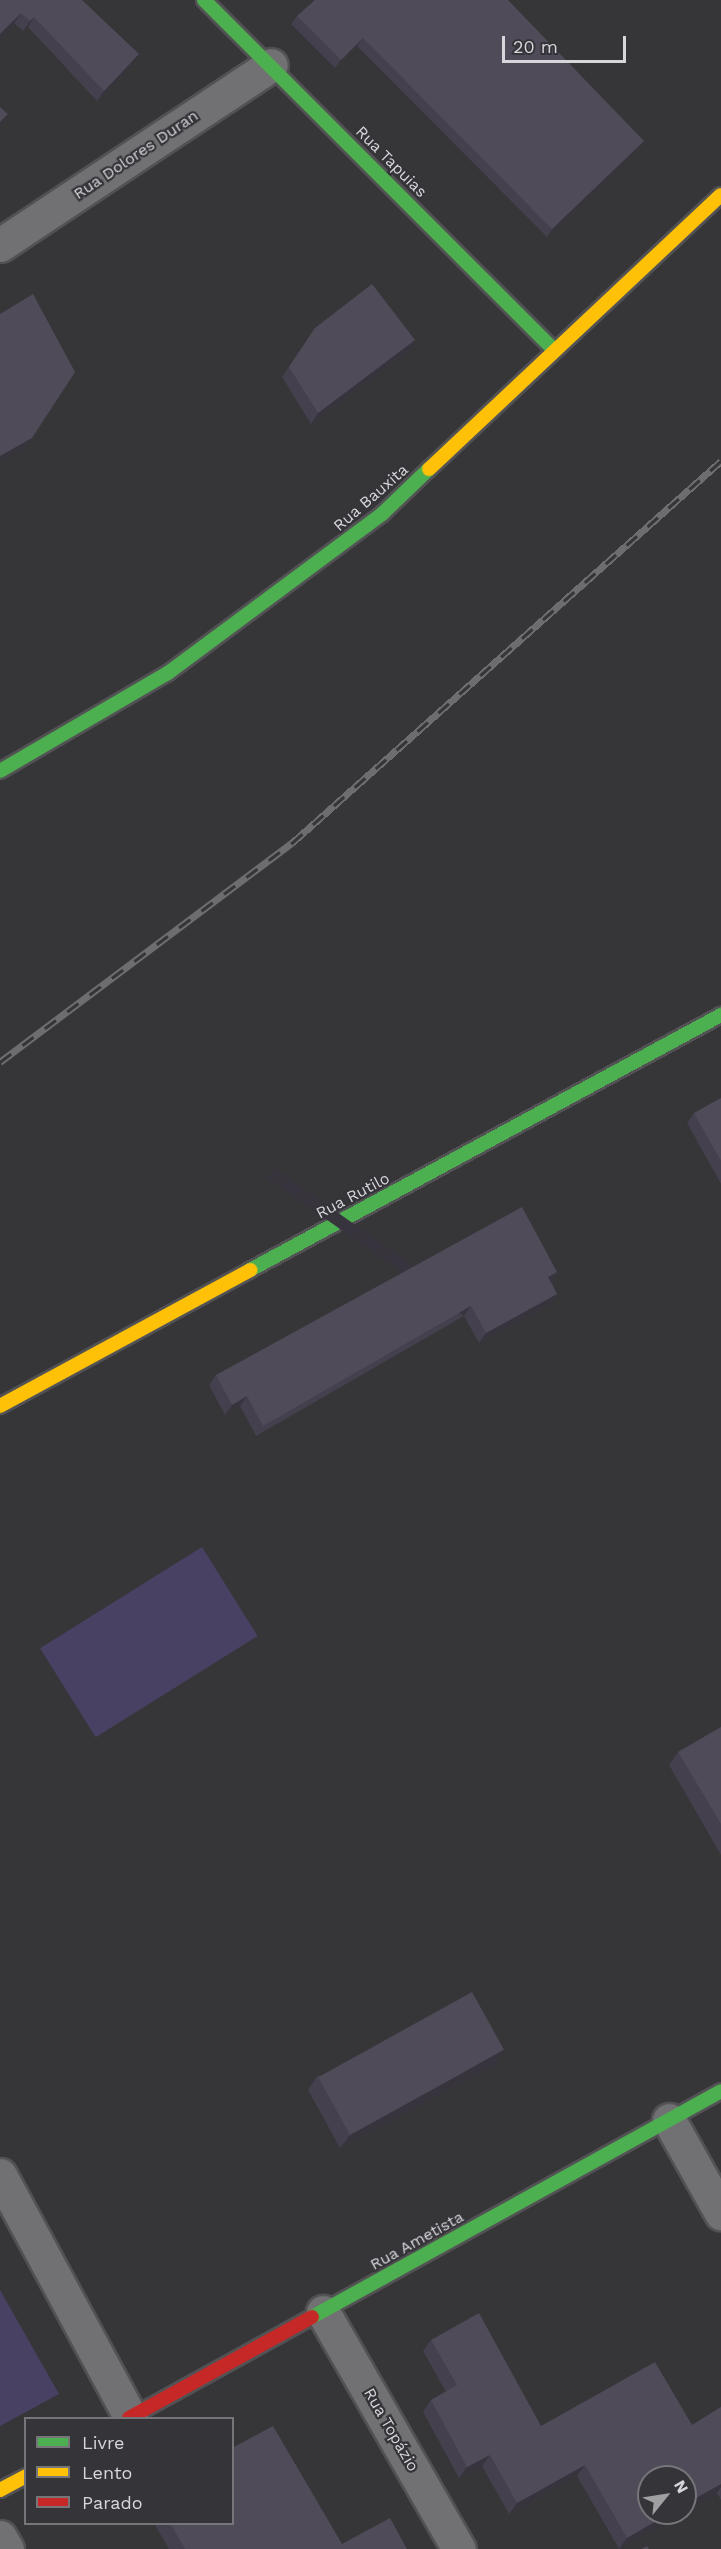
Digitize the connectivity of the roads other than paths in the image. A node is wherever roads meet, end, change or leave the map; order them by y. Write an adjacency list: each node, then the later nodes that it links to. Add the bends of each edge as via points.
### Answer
1 (204, 0): 2 (street, Rua Tapuias)
2 (271, 65): 4 (street, Rua Dolores Duran); 5 (street, Rua Tapuias)
3 (721, 195): 5 (street, Rua Bauxita)
4 (0, 245)
5 (553, 349): 6 (street, Rua Bauxita, via 363,528 168,673)
6 (0, 771)
7 (721, 1015): 8 (street, Rua Rutilo)
8 (0, 1406)
9 (721, 2091): 10 (street, Rua Ametista)
10 (669, 2120): 12 (street); 13 (street, Rua Ametista)
11 (0, 2175): 14 (street)
12 (721, 2213)
13 (323, 2312): 15 (street, Rua Ametista); 20 (street, Rua Topázio)
14 (129, 2417)
15 (132, 2417)
16 (24, 2477): 17 (street)
17 (0, 2490)
18 (0, 2537): 19 (street)
19 (7, 2549)
20 (459, 2549)

